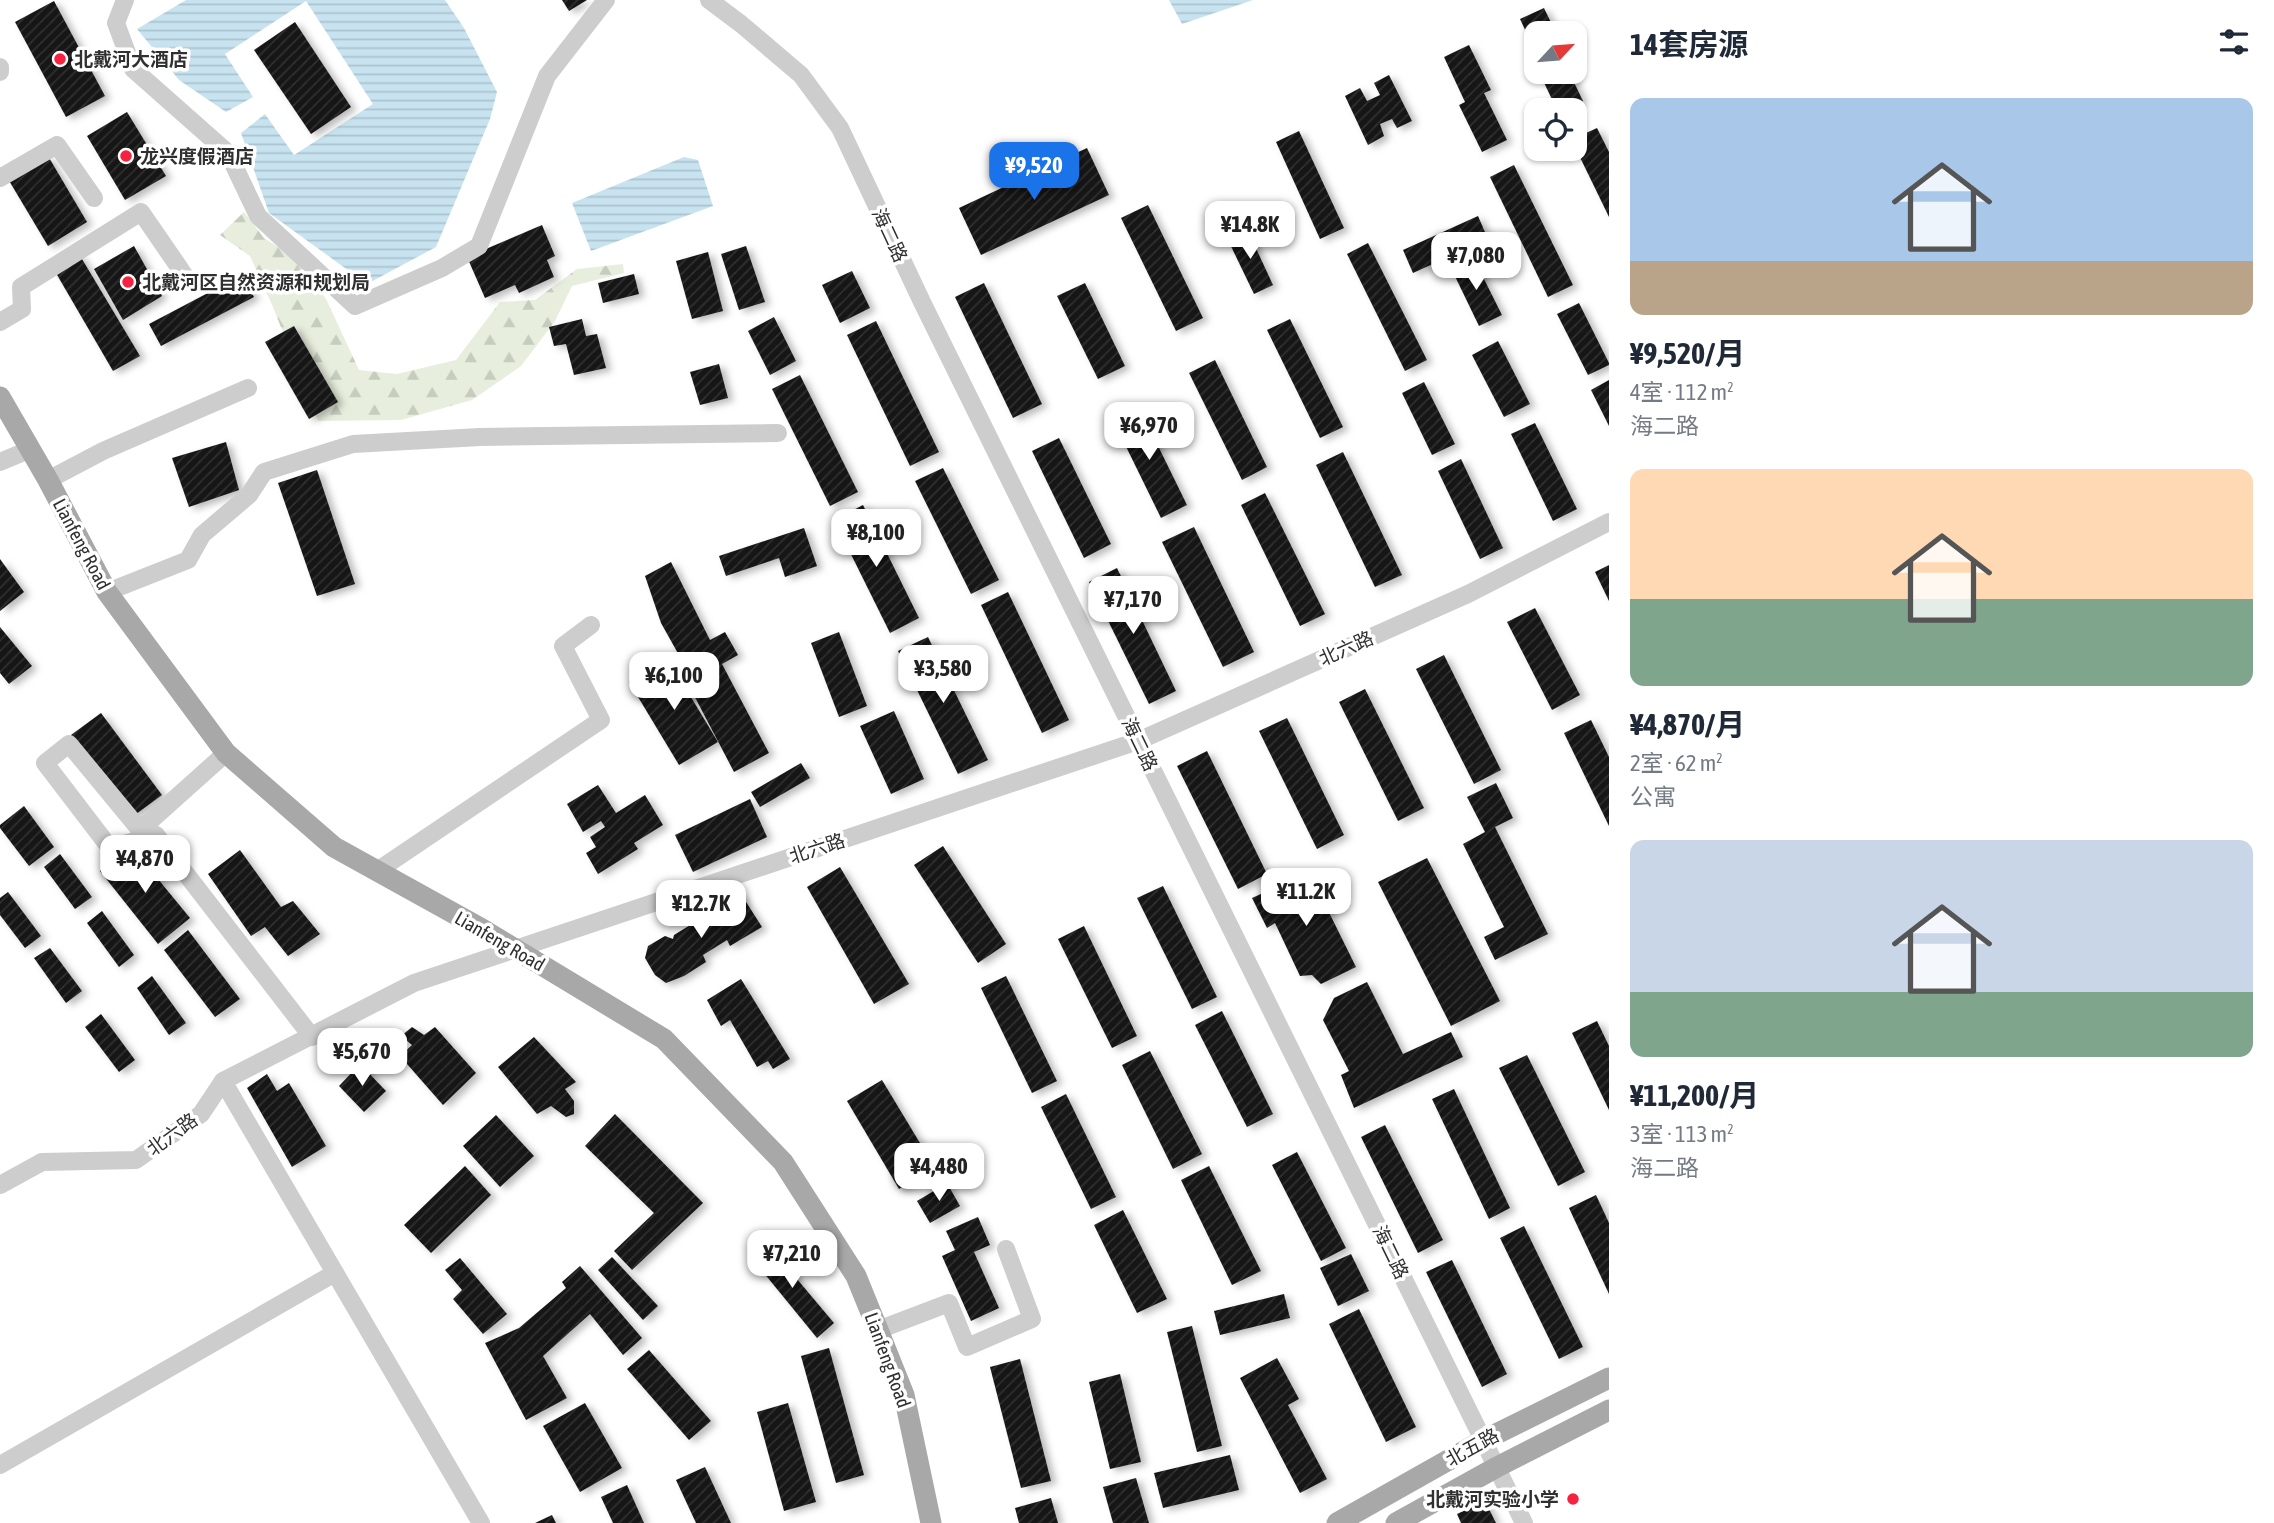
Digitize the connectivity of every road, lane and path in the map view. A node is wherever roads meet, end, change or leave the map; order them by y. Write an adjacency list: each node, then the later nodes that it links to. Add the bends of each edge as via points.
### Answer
1 (125, 0): 2 (street, via 116,23 133,69 228,153 258,216 355,306 442,268 479,246 547,76)
2 (606, 0)
3 (709, 0): 17 (street, 海二路, via 801,75 840,128)
4 (0, 178): 5 (street, via 57,145)
5 (94, 198)
6 (185, 276): 7 (street, via 141,212 21,287 22,309)
7 (0, 322)
8 (248, 388): 13 (street)
9 (0, 397): 11 (main road, Lianfeng Road)
10 (778, 433): 15 (street, via 480,437 353,444 264,472 248,495 202,535 188,560)
11 (31, 449): 12 (street); 13 (main road, Lianfeng Road)
12 (0, 462)
13 (48, 480): 15 (main road, Lianfeng Road)
14 (1609, 522): 17 (street, 北六路, via 1468,594)
15 (107, 592): 18 (main road, Lianfeng Road)
16 (591, 625): 19 (street, via 563,646 601,720)
17 (1138, 741): 20 (street, 北六路); 29 (street, 海二路)
18 (226, 753): 19 (main road, Lianfeng Road, via 334,846); 21 (street, via 140,831 69,744 45,763 110,848 156,835)
19 (377, 871): 20 (main road, Lianfeng Road)
20 (515, 949): 21 (street, 北六路, via 414,983); 26 (main road, Lianfeng Road, via 664,1038 783,1162 856,1276)
21 (312, 1037): 22 (street, 北六路)
22 (223, 1082): 23 (street, 北六路, via 201,1114 136,1160 41,1162); 25 (street)
23 (0, 1185)
24 (1006, 1250): 26 (street, via 1032,1319 967,1347 948,1303)
25 (335, 1273): 30 (street); 32 (street)
26 (878, 1330): 33 (main road, Lianfeng Road, via 904,1395)
27 (1609, 1378): 29 (main road, 北五路)
28 (1609, 1410): 31 (main road, 北五路)
29 (1484, 1440): 31 (street, 海二路); 34 (main road, 北五路)
30 (0, 1465)
31 (1497, 1467): 35 (main road, 北五路); 36 (street, 海二路)
32 (481, 1523)
33 (931, 1523)
34 (1337, 1523)
35 (1395, 1523)
36 (1524, 1523)

